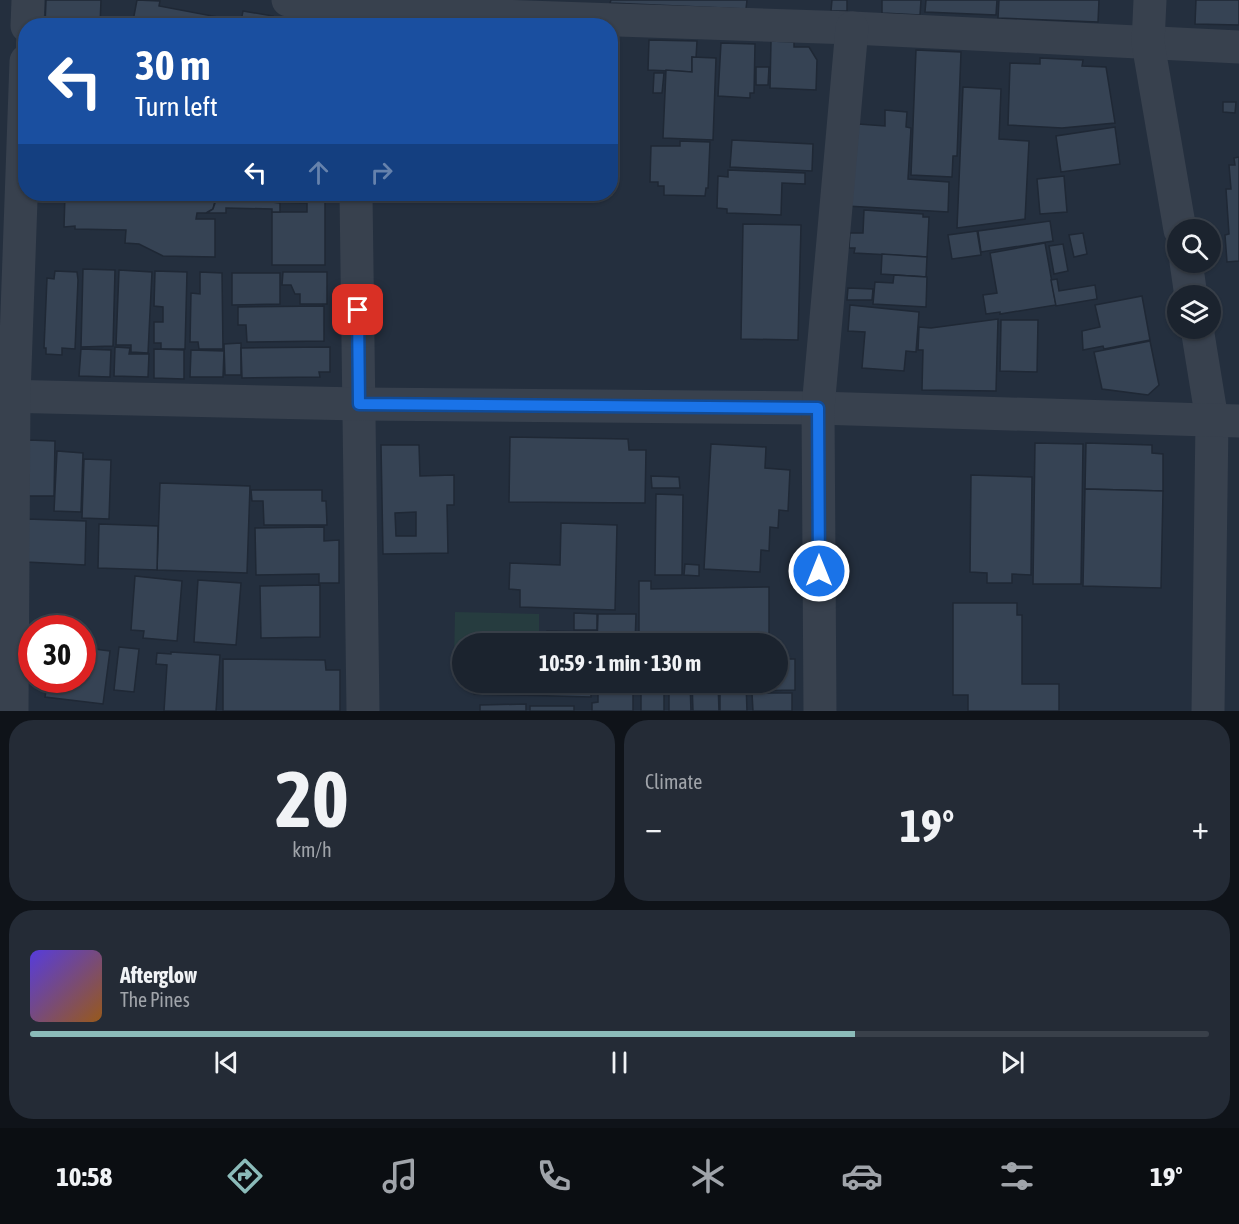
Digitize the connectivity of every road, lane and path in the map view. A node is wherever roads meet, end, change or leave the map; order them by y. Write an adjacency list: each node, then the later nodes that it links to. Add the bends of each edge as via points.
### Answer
1 (28, 0): 5 (street)
2 (288, 0): 4 (street)
3 (1150, 0): 9 (street)
4 (351, 12): 6 (street)
5 (27, 18)
6 (539, 18)
7 (618, 21): 8 (street)
8 (852, 28): 9 (street); 17 (street)
9 (1148, 43): 10 (street); 13 (street)
10 (1239, 47)
11 (18, 201): 15 (street)
12 (356, 201): 16 (street)
13 (1178, 219)
14 (1200, 339): 18 (street)
15 (7, 396): 16 (street); 19 (street)
16 (359, 404): 17 (street); 20 (street)
17 (818, 408): 18 (street); 21 (street)
18 (1226, 421): 22 (street)
19 (12, 711)
20 (363, 711)
21 (820, 711)
22 (1208, 711)

